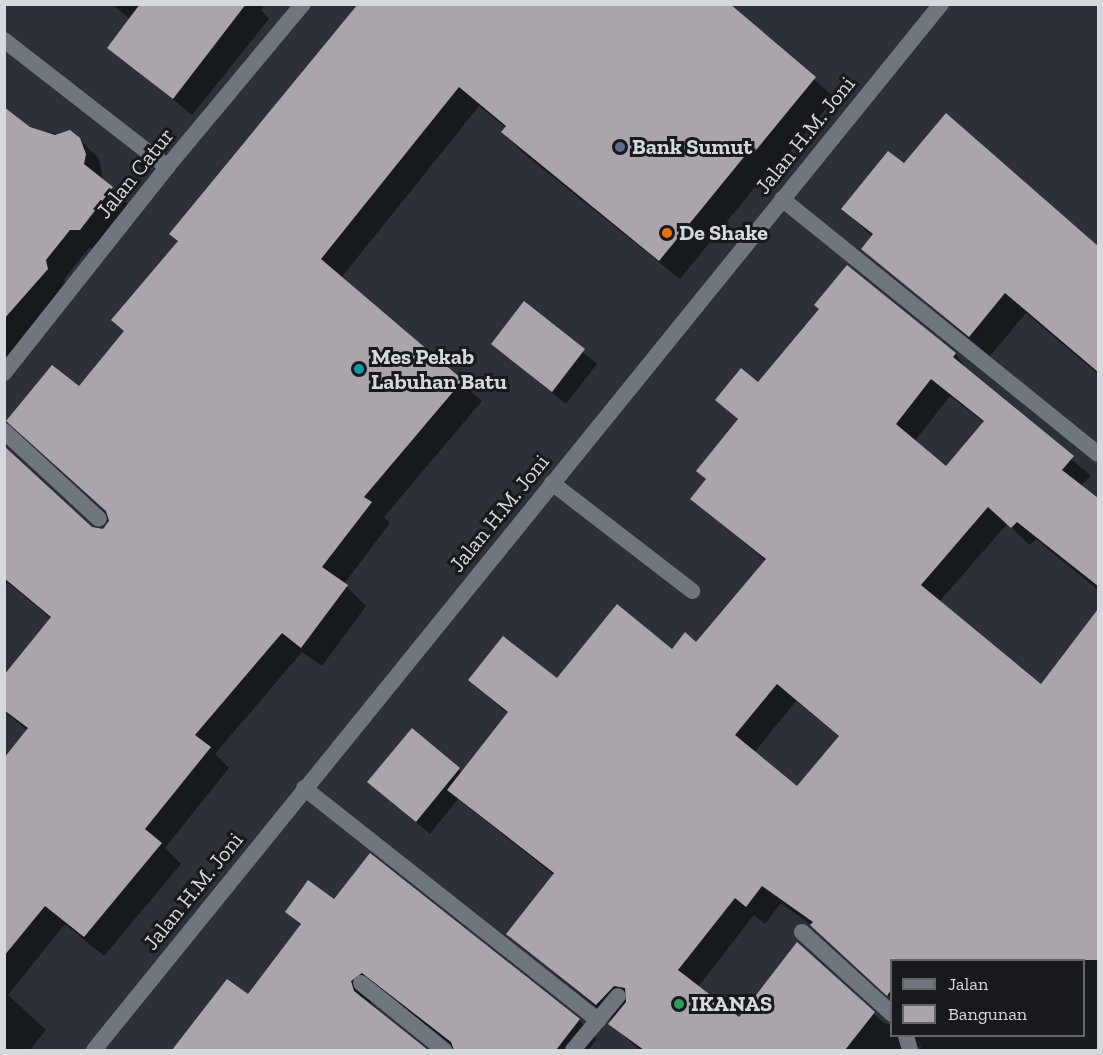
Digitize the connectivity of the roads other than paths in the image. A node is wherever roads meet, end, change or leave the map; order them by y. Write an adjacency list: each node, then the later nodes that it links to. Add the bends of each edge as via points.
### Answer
1 (303, 4): 4 (street, Jalan Catur)
2 (941, 4): 5 (street, Jalan H.M. Joni)
3 (4, 40): 4 (street)
4 (167, 167): 6 (street, Jalan Catur)
5 (782, 199): 8 (street); 9 (street, Jalan H.M. Joni)
6 (4, 373)
7 (4, 431): 10 (street)
8 (1098, 453)
9 (552, 483): 11 (street); 12 (street, Jalan H.M. Joni)
10 (99, 519)
11 (692, 591)
12 (304, 788): 17 (street); 18 (street, Jalan H.M. Joni)
13 (802, 932): 16 (street)
14 (362, 982): 19 (street)
15 (618, 996): 17 (street)
16 (890, 1013)
17 (598, 1020): 20 (street)
18 (93, 1050)
19 (444, 1050)
20 (573, 1050)

